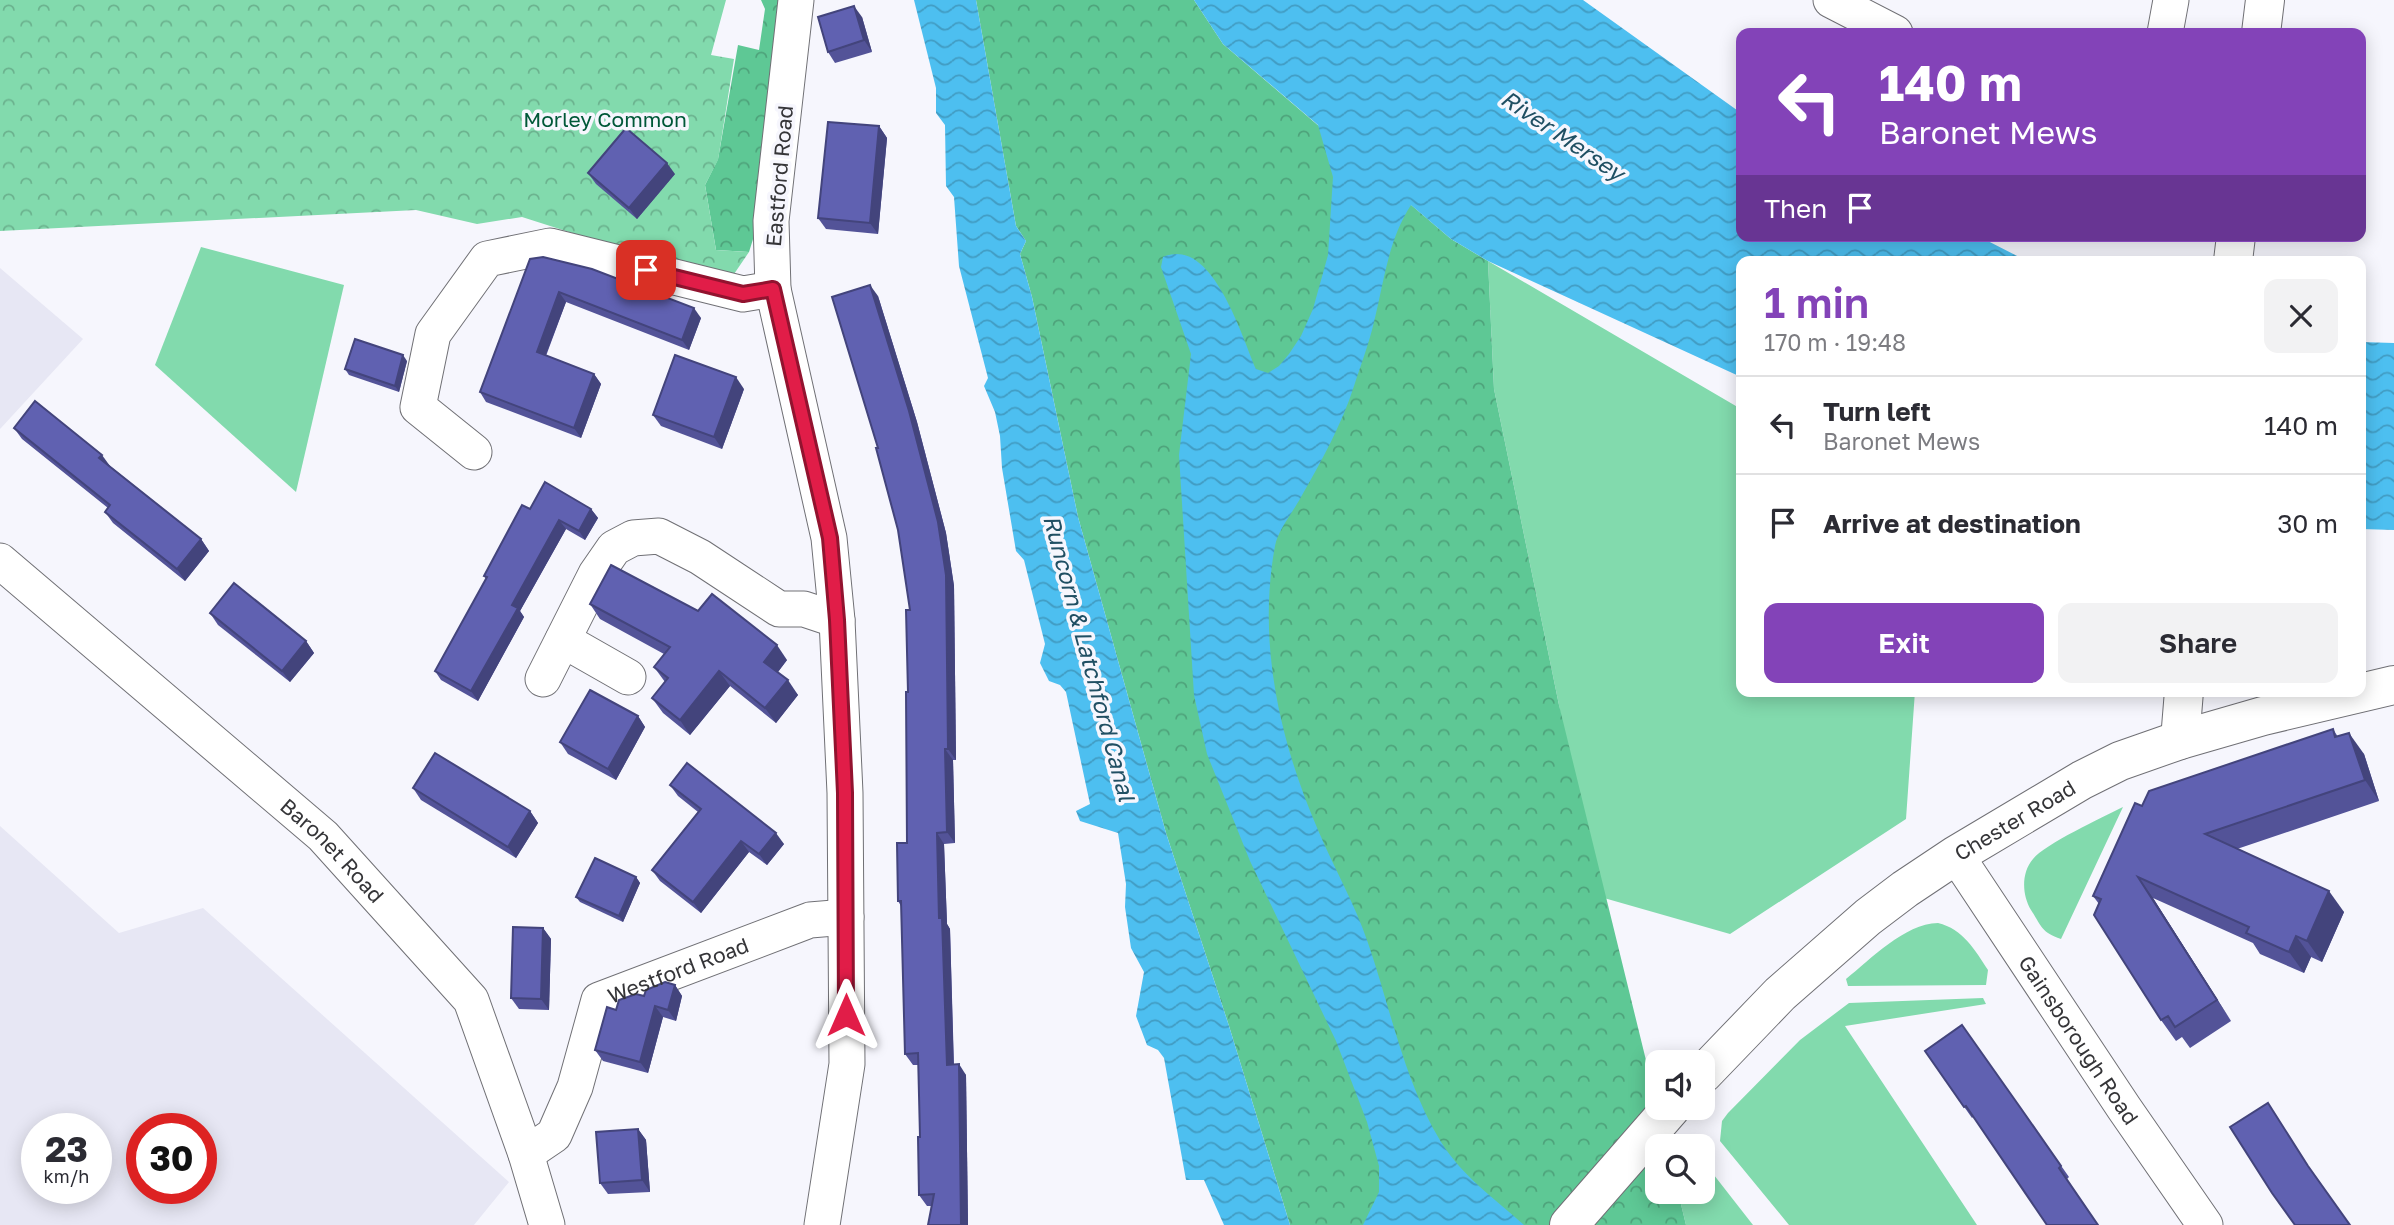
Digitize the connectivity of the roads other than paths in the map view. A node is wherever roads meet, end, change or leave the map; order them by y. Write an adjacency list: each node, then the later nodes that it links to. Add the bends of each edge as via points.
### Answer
1 (796, 0): 8 (street, Eastford Road, via 771,221)
2 (1831, 0): 5 (street)
3 (2171, 0): 6 (street)
4 (2265, 0): 7 (highway)
5 (1885, 28)
6 (2166, 28)
7 (2261, 28)
8 (773, 289): 9 (street, via 743,294 550,246 487,259 433,334 418,407); 11 (street, Eastford Road, via 830,538)
9 (474, 452)
10 (0, 561): 24 (street, Baronet Road, via 323,836 471,1000)
11 (837, 620): 12 (street, via 804,608 779,609 675,543 646,536 614,548); 21 (street, Eastford Road)
12 (563, 639): 13 (street); 14 (street)
13 (628, 677)
14 (543, 679)
15 (2394, 685): 16 (highway, Chester Road)
16 (2366, 692)
17 (2184, 697): 19 (highway)
18 (2343, 697): 19 (highway, Chester Road)
19 (2180, 740): 20 (highway, Chester Road, via 2092,775)
20 (1956, 855): 22 (highway, Chester Road, via 1858,926 1752,1020); 28 (street, Gainsborough Road)
21 (846, 917): 24 (street, Westford Road, via 810,919 600,1000 575,1087 554,1135); 26 (street, Eastford Road, via 847,1064)
22 (1715, 1061)
23 (1660, 1120): 27 (highway)
24 (526, 1154): 25 (street, Baronet Road)
25 (547, 1225)
26 (822, 1225)
27 (1569, 1225)
28 (2205, 1225)

